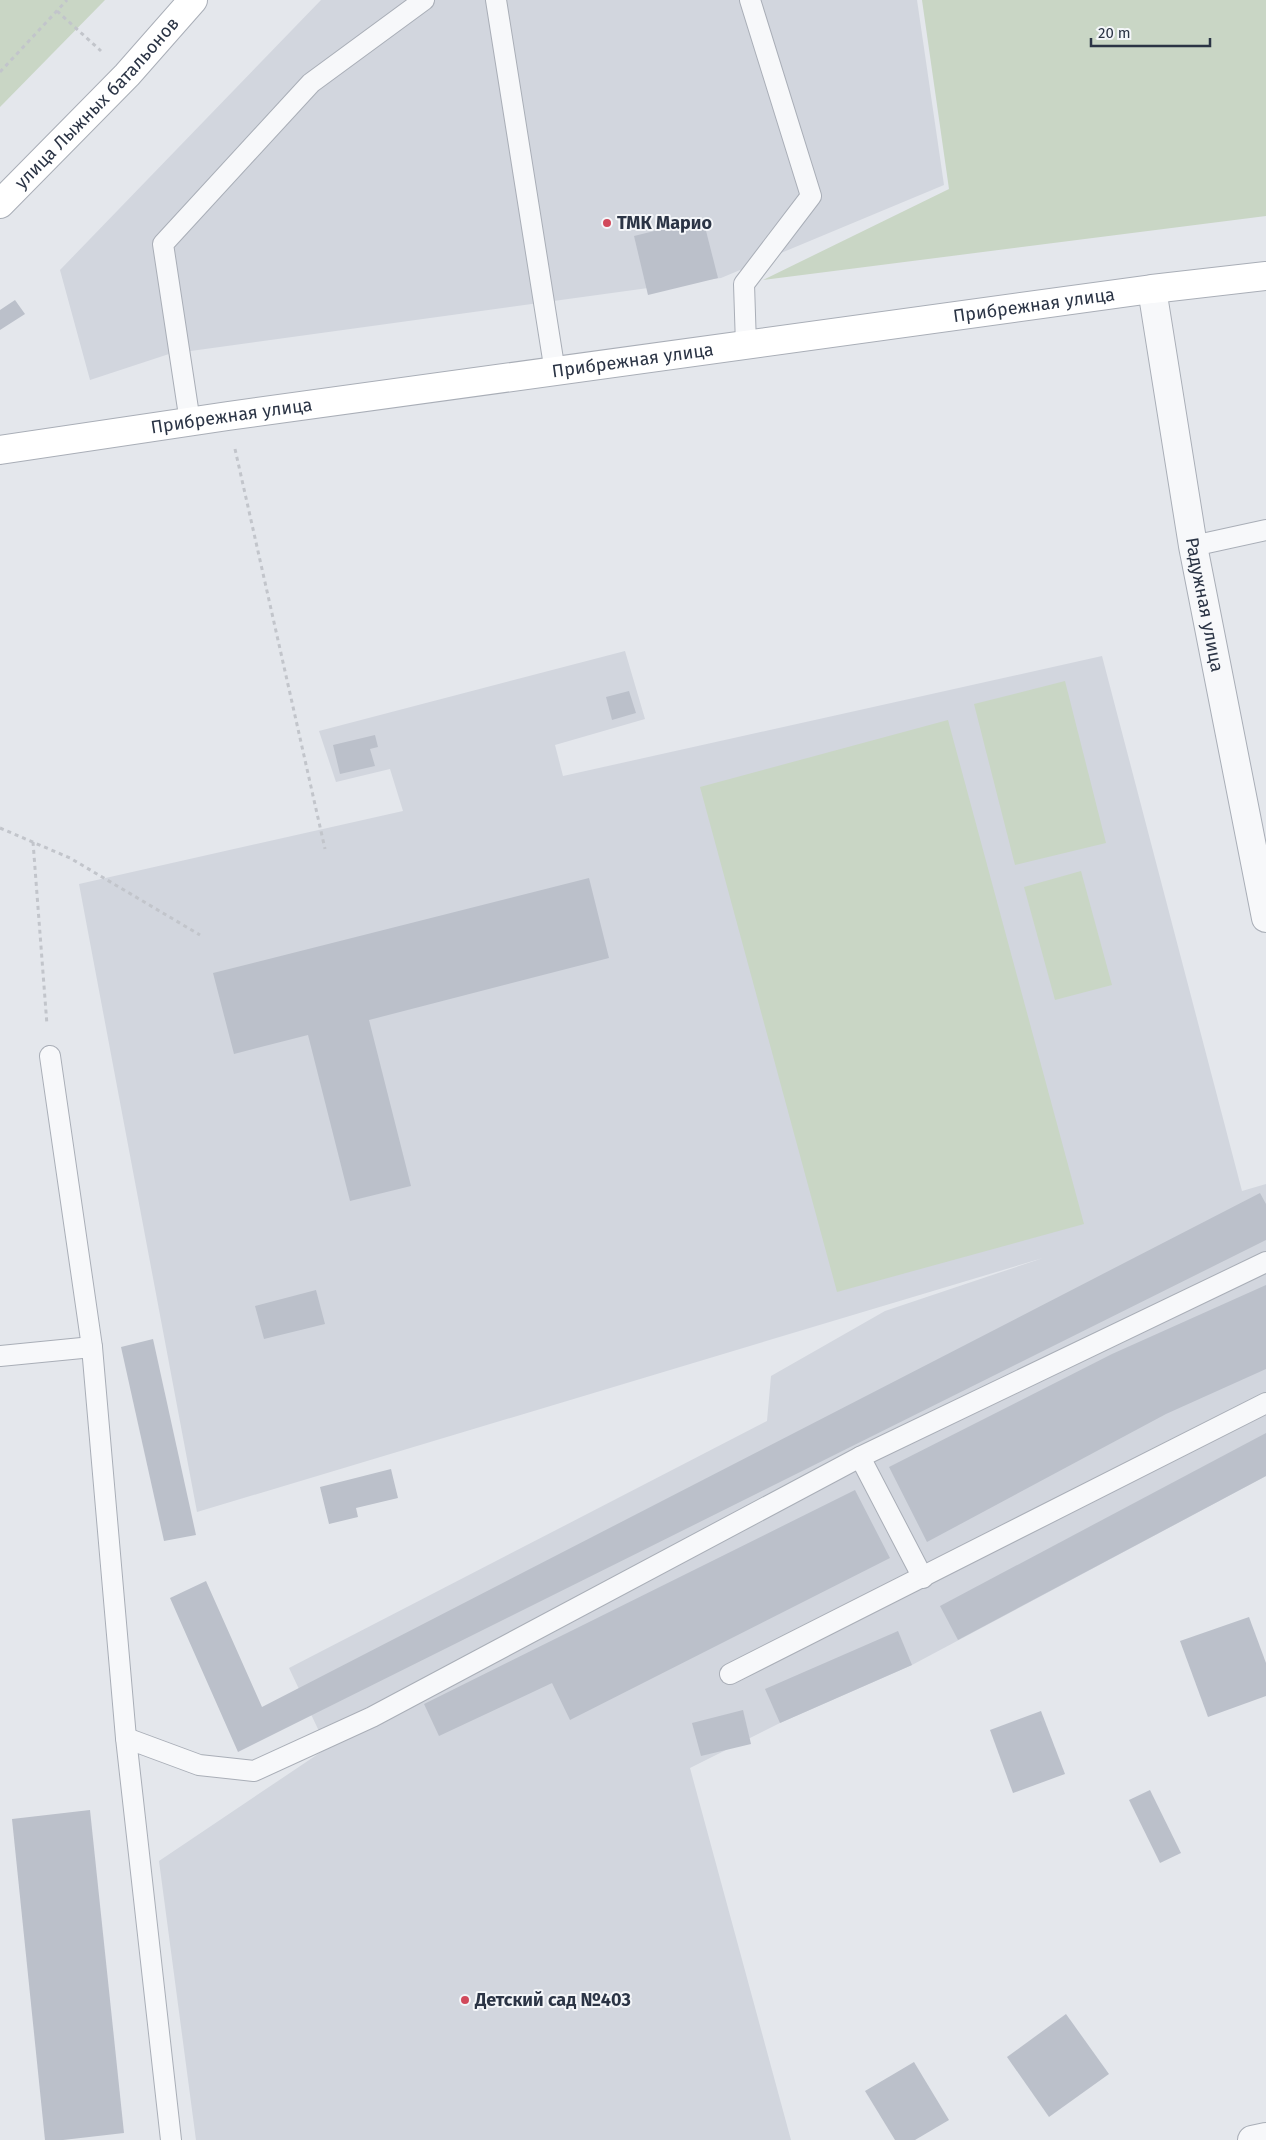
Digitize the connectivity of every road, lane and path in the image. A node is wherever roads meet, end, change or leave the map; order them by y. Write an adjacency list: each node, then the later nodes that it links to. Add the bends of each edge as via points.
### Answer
1 (67, 0): 6 (path)
2 (193, 0): 8 (street, улица Лыжных батальонов)
3 (424, 0): 15 (lane, via 311,83 162,244)
4 (496, 0): 13 (lane)
5 (750, 0): 12 (lane, via 811,196 744,284)
6 (57, 11): 7 (path); 8 (path)
7 (0, 72)
8 (127, 74): 9 (street, улица Лыжных батальонов)
9 (0, 204)
10 (1266, 276): 11 (street, Прибрежная улица)
11 (1152, 289): 12 (street, Прибрежная улица); 18 (street, Радужная улица)
12 (746, 345): 13 (street, Прибрежная улица)
13 (555, 372): 14 (street, Прибрежная улица)
14 (228, 416): 15 (street, Прибрежная улица); 21 (path)
15 (190, 422): 16 (street, Прибрежная улица)
16 (0, 450)
17 (1266, 530): 18 (lane)
18 (1193, 546): 22 (street, Радужная улица)
19 (0, 828): 20 (path)
20 (33, 842): 23 (path, via 70,858); 24 (path)
21 (325, 849)
22 (1266, 918)
23 (200, 935)
24 (50, 1056): 26 (lane)
25 (1266, 1262): 29 (lane)
26 (92, 1347): 27 (lane); 32 (lane)
27 (0, 1356)
28 (1266, 1403): 30 (lane)
29 (860, 1457): 30 (lane); 32 (lane, via 372,1717 254,1771 199,1765)
30 (923, 1578): 31 (lane)
31 (730, 1674)
32 (126, 1738): 34 (lane)
33 (1266, 2137): 35 (street)
34 (171, 2140)
35 (1252, 2140)

